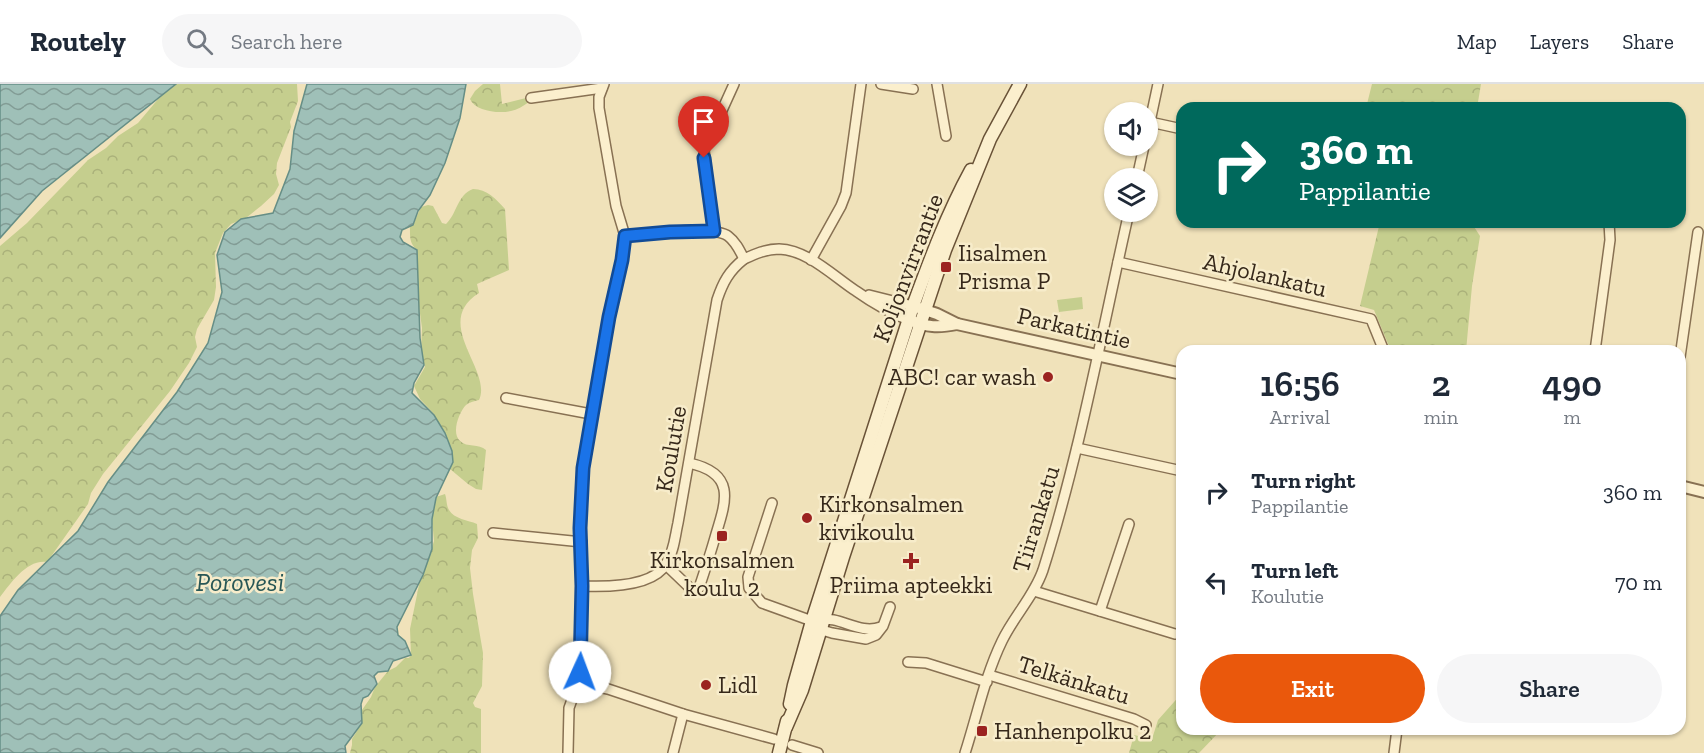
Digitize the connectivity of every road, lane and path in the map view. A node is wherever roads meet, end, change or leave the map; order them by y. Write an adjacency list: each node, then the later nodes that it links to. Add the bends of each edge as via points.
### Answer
1 (734, 84): 16 (street, via 704,150)
2 (861, 84): 20 (street, via 846,192)
3 (881, 84): 8 (street)
4 (937, 84): 13 (street)
5 (1020, 84): 23 (main road, Koljonvirrantie, via 962,186 930,259)
6 (1158, 84): 10 (street)
7 (603, 86): 9 (street); 18 (street, via 599,108)
8 (913, 89)
9 (531, 98)
10 (1154, 102)
11 (1158, 128): 12 (street)
12 (1176, 129)
13 (946, 136)
14 (1127, 222): 21 (street, Tiirankatu)
15 (1609, 228): 27 (street)
16 (714, 231): 18 (street); 19 (street, via 727,235)
17 (1698, 232): 28 (street)
18 (625, 236): 32 (street)
19 (744, 259): 20 (street, via 778,249); 34 (street, Koulutie, via 730,272 717,300)
20 (811, 260): 22 (street)
21 (1118, 262): 26 (street, Ahjolankatu, via 1371,319); 29 (street, Tiirankatu)
22 (857, 292): 23 (street); 24 (street, via 890,313)
23 (919, 308): 24 (main road, Koljonvirrantie); 25 (street, Parkatintie)
24 (914, 322): 25 (street, Parkatintie, via 933,327); 47 (main road, Koljonvirrantie)
25 (957, 324): 29 (street, Parkatintie)
26 (1382, 345)
27 (1596, 345)
28 (1682, 345)
29 (1097, 355): 30 (street, Parkatintie); 33 (street, Tiirankatu)
30 (1176, 373)
31 (506, 398): 32 (street)
32 (591, 414): 41 (street, via 581,486)
33 (1077, 448): 35 (street); 44 (street, Tiirankatu)
34 (689, 463): 42 (street, Koulutie, via 674,545); 42 (street, via 707,468 717,477 724,490 725,505 699,588 691,589)
35 (1176, 470)
36 (1686, 488): 37 (street)
37 (1704, 492)
38 (772, 503): 47 (street, via 748,576 749,588 762,603)
39 (1129, 524): 46 (street)
40 (493, 533): 41 (street)
41 (582, 542): 43 (street)
42 (666, 565): 43 (street, via 644,580)
43 (582, 586): 50 (street)
44 (1034, 591): 46 (street); 51 (street, Tiirankatu, via 1010,625)
45 (890, 607): 47 (street, via 884,626 866,639)
46 (1100, 611): 48 (street)
47 (820, 623): 61 (main road, Koljonvirrantie, via 794,686)
48 (1176, 634)
49 (908, 662): 51 (street, Telkänkatu)
50 (580, 672): 52 (street); 53 (street)
51 (988, 678): 55 (street, Telkänkatu); 63 (street, Tiirankatu)
52 (578, 683): 53 (street); 59 (street, via 569,708)
53 (608, 689): 54 (street)
54 (683, 714): 57 (street); 60 (street)
55 (1146, 725)
56 (1396, 735): 64 (street)
57 (774, 739)
58 (792, 745): 62 (street)
59 (568, 753)
60 (673, 753)
61 (779, 753)
62 (818, 753)
63 (965, 753)
64 (1394, 753)

